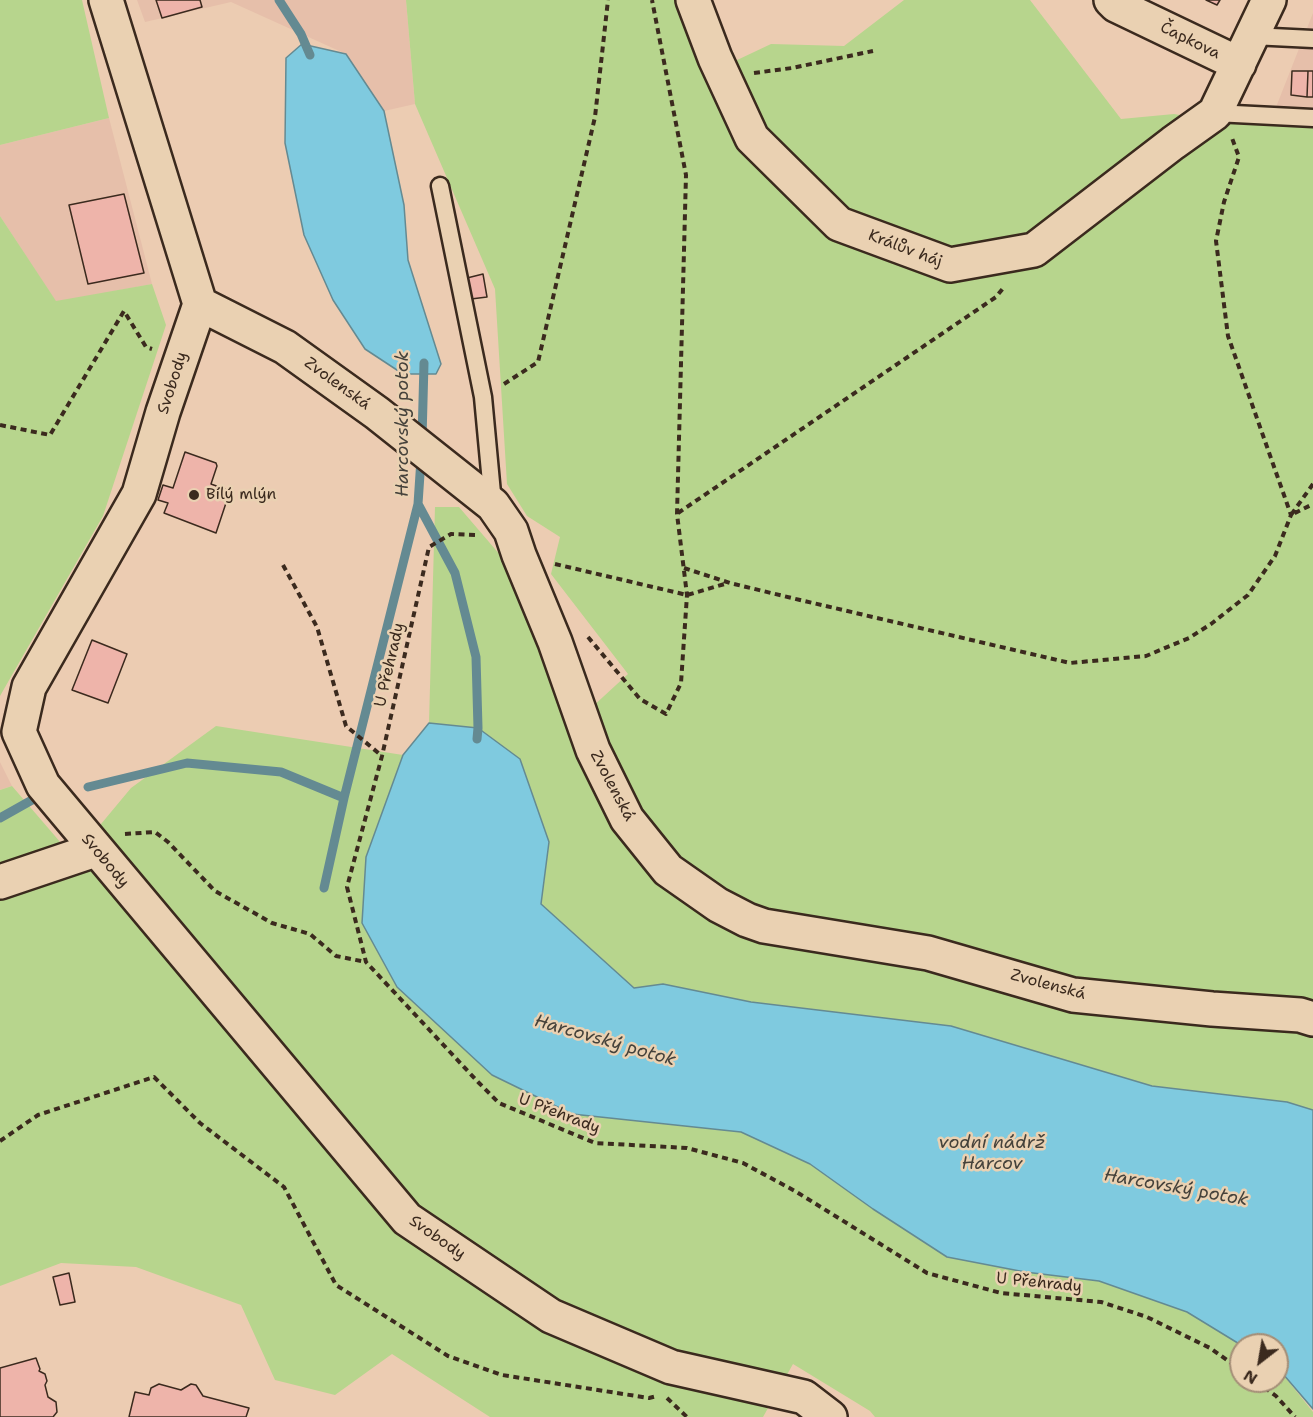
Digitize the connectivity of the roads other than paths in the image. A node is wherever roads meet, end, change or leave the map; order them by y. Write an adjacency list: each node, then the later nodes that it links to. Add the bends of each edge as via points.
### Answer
1 (106, 0): 10 (street)
2 (693, 0): 7 (street, Králův háj, via 752,138 839,224 950,265 1034,250)
3 (1111, 0): 6 (street, Čapkova)
4 (1269, 0): 6 (street)
5 (1313, 39): 6 (lane)
6 (1246, 50): 7 (street, Králův háj)
7 (1215, 113): 8 (lane)
8 (1313, 118)
9 (440, 186): 11 (lane, via 483,397)
10 (200, 304): 11 (street, Zvolenská, via 285,347 377,413); 12 (street, Svobody, via 139,494 29,687 19,732 43,785)
11 (493, 505): 14 (street, Zvolenská, via 511,531 592,750 627,819 668,870 718,905 764,926 928,953 1073,995)
12 (95, 850): 13 (street); 15 (street, Svobody, via 407,1219 551,1316 671,1367 804,1397)
13 (0, 882)
14 (1313, 1019)
15 (830, 1417)

